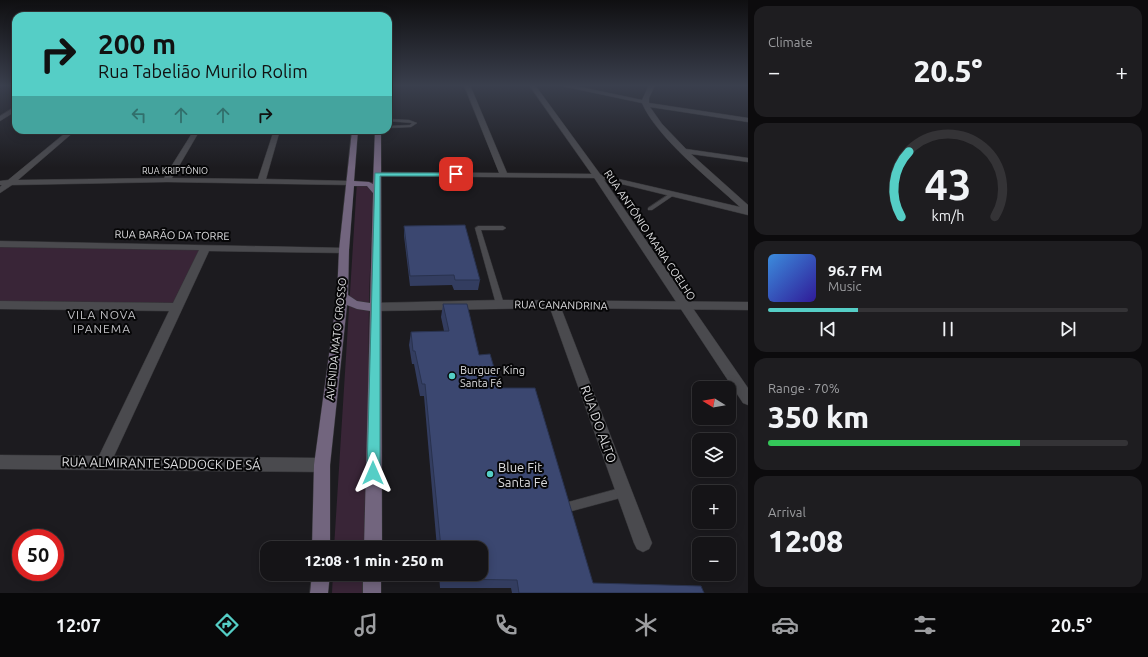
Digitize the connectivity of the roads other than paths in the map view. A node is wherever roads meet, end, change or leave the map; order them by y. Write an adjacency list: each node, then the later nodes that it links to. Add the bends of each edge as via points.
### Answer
1 (9, 113): 6 (street)
2 (478, 113): 18 (street)
3 (552, 113): 19 (street, RUA ANTÔNIO MARIA COELHO)
4 (649, 113): 15 (street, via 666,134)
5 (704, 113): 8 (street)
6 (0, 119)
7 (392, 120): 9 (lane, via 415,123 411,126)
8 (748, 120)
9 (392, 127)
10 (68, 134): 24 (street)
11 (195, 134): 20 (street)
12 (276, 134): 21 (street)
13 (355, 134): 22 (main road, AVENIDA MATO GROSSO)
14 (378, 134): 17 (main road)
15 (685, 151): 16 (street); 29 (street)
16 (748, 160)
17 (377, 174): 18 (street); 26 (main road)
18 (504, 175): 19 (street)
19 (597, 176): 27 (street); 41 (street, RUA ANTÔNIO MARIA COELHO)
20 (167, 180): 21 (street, RUA KRIPTÔNIO); 24 (street, RUA KRIPTÔNIO)
21 (261, 181): 22 (street, RUA KRIPTÔNIO)
22 (350, 182): 26 (main road, via 369,184); 33 (main road, AVENIDA MATO GROSSO)
23 (0, 183): 24 (street, RUA KRIPTÔNIO)
24 (11, 183): 25 (street)
25 (0, 191)
26 (377, 192): 40 (main road)
27 (672, 194): 28 (lane); 29 (street)
28 (650, 209)
29 (748, 211)
30 (503, 228): 35 (lane, via 478,228)
31 (0, 244): 32 (street, RUA BARÃO DA TORRE)
32 (205, 248): 33 (street, RUA BARÃO DA TORRE); 39 (street)
33 (344, 250): 34 (main road, AVENIDA MATO GROSSO)
34 (342, 296): 40 (main road, via 352,305); 45 (main road, AVENIDA MATO GROSSO)
35 (500, 304): 37 (street, RUA CANANDRINA); 40 (street, RUA CANANDRINA)
36 (0, 305): 39 (street)
37 (554, 305): 41 (street, RUA CANANDRINA); 46 (street, RUA DO ALTO)
38 (748, 306): 41 (street, RUA CANANDRINA)
39 (177, 307): 44 (street)
40 (374, 307): 49 (main road)
41 (684, 307): 42 (street, RUA ANTÔNIO MARIA COELHO)
42 (748, 399)
43 (0, 462): 44 (street, RUA ALMIRANTE SADDOCK DE SÁ)
44 (103, 462): 45 (street, RUA ALMIRANTE SADDOCK DE SÁ)
45 (322, 466): 48 (main road, AVENIDA MATO GROSSO)
46 (624, 492): 47 (lane); 50 (street, RUA DO ALTO)
47 (572, 506)
48 (321, 541)
49 (373, 541)
50 (643, 543)
51 (320, 581): 53 (main road)
52 (372, 581): 54 (main road)
53 (319, 593)
54 (372, 593)

